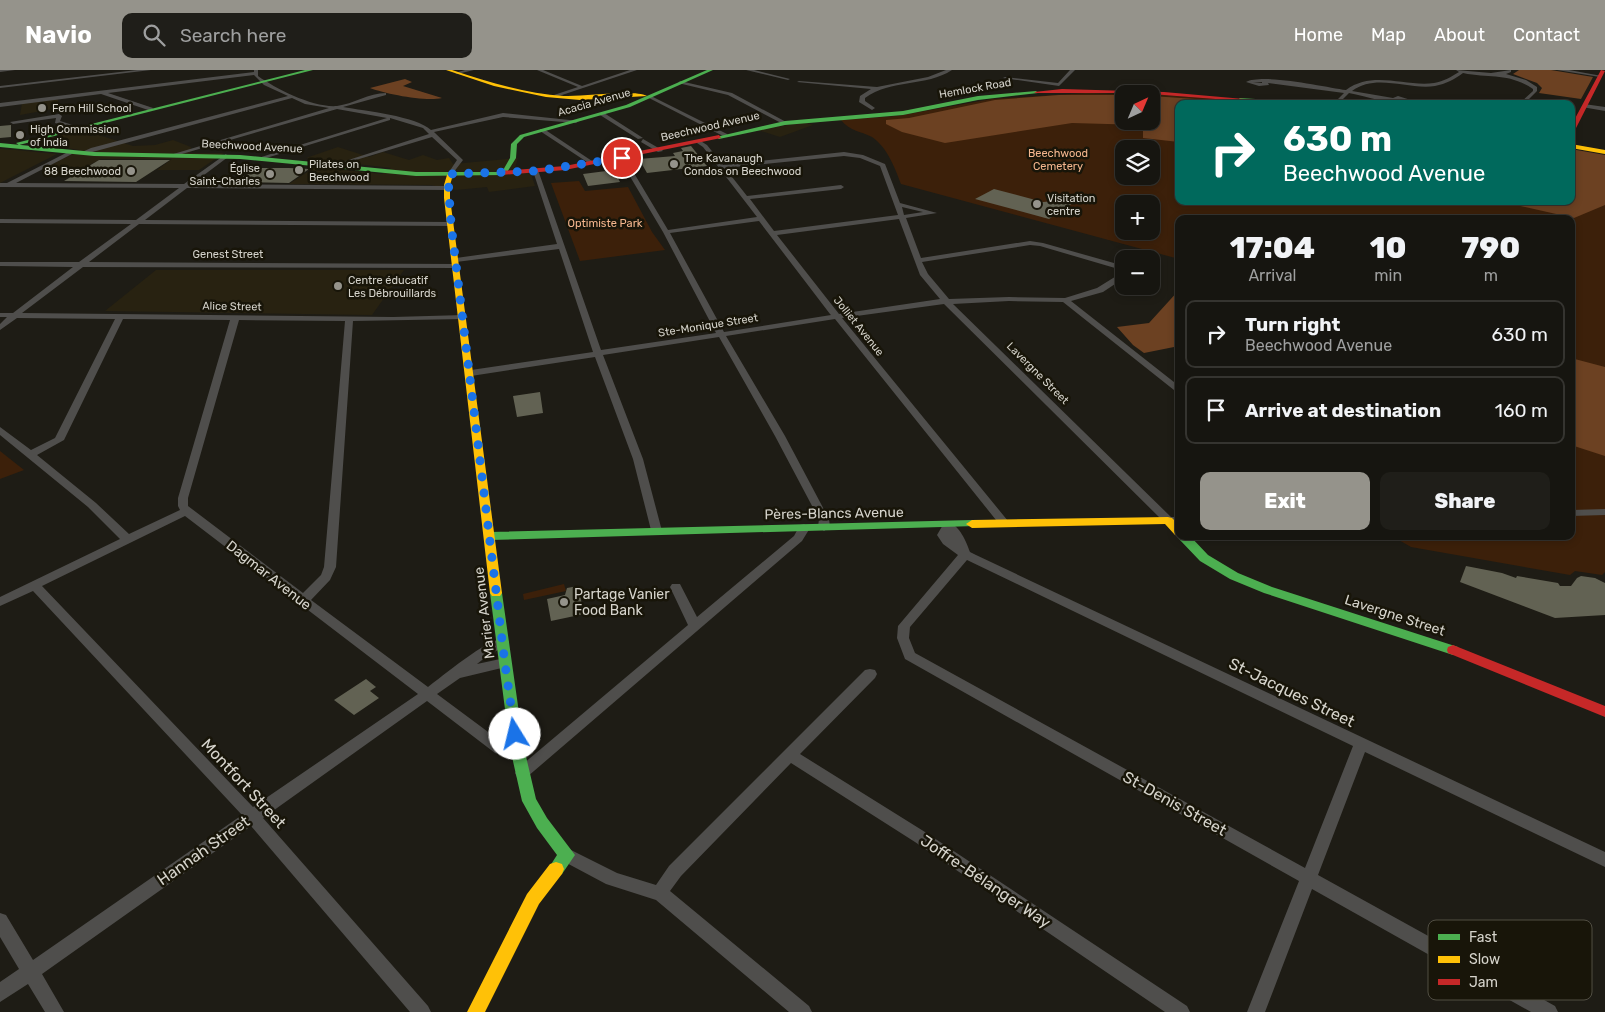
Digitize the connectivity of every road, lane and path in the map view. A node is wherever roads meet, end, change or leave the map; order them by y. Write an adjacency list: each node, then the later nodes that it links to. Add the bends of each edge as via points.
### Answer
1 (13, 70): 15 (street)
2 (149, 70): 18 (street)
3 (310, 70): 23 (street)
4 (472, 70): 17 (street)
5 (539, 70): 28 (street)
6 (635, 70): 28 (street)
7 (707, 70): 24 (street, Acacia Avenue)
8 (748, 70): 22 (street)
9 (940, 70): 13 (street)
10 (1073, 70): 30 (street)
11 (1511, 70): 20 (street)
12 (1559, 70): 19 (street)
13 (949, 71): 29 (street, via 929,79)
14 (1461, 71): 20 (street); 32 (street, via 1446,84 1370,83)
15 (0, 72)
16 (255, 72): 23 (street); 31 (street)
17 (452, 72): 35 (street, via 507,88)
18 (103, 73): 27 (street); 31 (street)
19 (1602, 73): 42 (street)
20 (1502, 74): 40 (street, via 1535,88)
21 (1005, 78): 30 (street)
22 (788, 79)
23 (264, 82): 34 (street); 46 (street)
24 (680, 82): 36 (street, Acacia Avenue); 52 (street, via 730,94)
25 (799, 82): 29 (street)
26 (1264, 82): 32 (street)
27 (0, 87)
28 (581, 87): 35 (street)
29 (876, 88): 44 (street, via 862,97 862,102)
30 (1061, 88): 38 (street, Hemlock Road); 48 (street, Hemlock Road)
31 (101, 92): 41 (street); 46 (street)
32 (1348, 92): 37 (street); 39 (street)
33 (384, 94): 43 (street)
34 (291, 96): 43 (street, via 307,103); 65 (street)
35 (556, 96): 36 (street)
36 (651, 97): 47 (street, Acacia Avenue); 57 (street)
37 (1391, 99)
38 (1257, 100)
39 (1339, 100)
40 (1525, 100)
41 (0, 105)
42 (1584, 106): 45 (street); 53 (street)
43 (335, 108): 49 (street); 66 (street)
44 (872, 108)
45 (1605, 109)
46 (151, 110): 54 (street)
47 (602, 114): 50 (street, Acacia Avenue); 62 (street)
48 (887, 114): 52 (street, Beechwood Avenue)
49 (393, 117): 56 (street, via 425,127); 68 (street)
50 (576, 121): 55 (street, Acacia Avenue); 56 (street, via 502,116)
51 (13, 122): 54 (street, via 59,116 57,122)
52 (785, 123): 57 (street, Beechwood Avenue)
53 (1575, 124)
54 (77, 128): 60 (street)
55 (542, 130): 70 (street); 74 (street, Acacia Avenue, via 516,141)
56 (431, 133): 71 (street); 75 (street, via 460,160)
57 (725, 135): 58 (street, Beechwood Avenue)
58 (699, 142): 62 (street, Beechwood Avenue); 72 (street, Jolliet Avenue)
59 (0, 145): 60 (street, Beechwood Avenue)
60 (13, 145): 64 (street, Beechwood Avenue)
61 (1575, 147): 63 (street)
62 (660, 151): 69 (street, Beechwood Avenue)
63 (1605, 152)
64 (70, 153): 65 (street, Beechwood Avenue); 76 (street)
65 (83, 154): 66 (street, Beechwood Avenue)
66 (173, 155): 67 (street, Beechwood Avenue)
67 (226, 156): 68 (street, Beechwood Avenue); 77 (street)
68 (261, 158): 71 (street, Beechwood Avenue)
69 (622, 158): 70 (street, Beechwood Avenue); 87 (street)
70 (592, 164): 73 (street, Beechwood Avenue)
71 (338, 165): 75 (street, Beechwood Avenue, via 388,172)
72 (720, 167): 80 (street, Jolliet Avenue); 81 (street, Lavergne Street, via 829,155 861,156 883,165)
73 (536, 171): 74 (street, Beechwood Avenue); 89 (street)
74 (504, 173): 75 (street, Beechwood Avenue)
75 (450, 174): 79 (street, Marier Avenue)
76 (2, 187): 77 (street)
77 (184, 187): 79 (street); 85 (street)
78 (841, 187): 80 (street)
79 (448, 188): 86 (street, Marier Avenue)
80 (746, 198): 83 (street, Jolliet Avenue)
81 (898, 204): 82 (street, Lavergne Street); 82 (street, via 934,213)
82 (902, 216): 88 (street); 90 (street, Lavergne Street)
83 (760, 219): 87 (street); 88 (street, Jolliet Avenue)
84 (0, 221): 85 (street)
85 (136, 222): 86 (street); 93 (street)
86 (451, 224): 91 (street, Marier Avenue)
87 (666, 232): 104 (street)
88 (773, 233): 100 (street, Jolliet Avenue)
89 (562, 246): 91 (street, Genest Street); 105 (street)
90 (918, 260): 94 (street, Ste-Monique Street, via 1035,244 1101,260 1122,272 1122,276 1100,290); 95 (street, Lavergne Street, via 924,275)
91 (456, 263): 93 (street, Genest Street); 99 (street, Marier Avenue)
92 (0, 264): 93 (street, Genest Street)
93 (80, 265): 97 (street)
94 (1065, 300): 95 (street, Ste-Monique Street); 107 (street)
95 (949, 302): 100 (street, Ste-Monique Street); 113 (street, Lavergne Street)
96 (0, 315): 97 (street, Alice Street)
97 (14, 315): 98 (street, Alice Street); 103 (street)
98 (120, 316): 101 (street, Alice Street); 109 (street, via 59,440)
99 (464, 317): 102 (street, Alice Street); 106 (street, Marier Avenue)
100 (837, 317): 104 (street, Ste-Monique Street); 114 (street, Jolliet Avenue)
101 (235, 318): 102 (street, Alice Street); 110 (street, via 183,498)
102 (349, 319): 125 (street, via 330,568 326,577)
103 (0, 328)
104 (721, 334): 105 (street, Ste-Monique Street); 117 (street, via 780,436 824,519)
105 (599, 353): 106 (street, Ste-Monique Street); 118 (street, via 638,460)
106 (471, 373): 119 (street, Marier Avenue)
107 (1175, 388)
108 (0, 430): 109 (street)
109 (31, 454): 120 (street)
110 (186, 511): 120 (street); 125 (street, Dagmar Avenue)
111 (1605, 512): 112 (street)
112 (1575, 513)
113 (1173, 520): 114 (street, Pères-Blancs Avenue)
114 (1004, 523): 115 (street, Pères-Blancs Avenue)
115 (948, 526): 117 (street, Pères-Blancs Avenue); 122 (street, St-Jacques Street, via 943,536 946,541)
116 (804, 528): 117 (street, Pères-Blancs Avenue); 118 (street, Pères-Blancs Avenue); 127 (street, via 798,538)
117 (824, 528)
118 (656, 531): 119 (street, Pères-Blancs Avenue)
119 (490, 536): 128 (street, Marier Avenue)
120 (127, 539): 123 (street)
121 (1187, 540): 133 (street, Lavergne Street, via 1204,558 1234,576 1268,590 1446,647)
122 (965, 554): 134 (street, St-Jacques Street); 141 (street, St-Denis Street, via 904,626 903,638 910,656)
123 (34, 585): 126 (street); 138 (street, Montfort Street)
124 (676, 587): 127 (street)
125 (303, 601): 132 (street, Dagmar Avenue)
126 (0, 602)
127 (695, 626): 137 (street)
128 (503, 642): 129 (street, Marier Avenue); 130 (street, Hannah Street, via 482,653)
129 (505, 664): 130 (street, Hannah Street); 135 (street, Marier Avenue)
130 (456, 674): 132 (street, Hannah Street)
131 (870, 674): 136 (street)
132 (426, 694): 135 (street, Dagmar Avenue, via 500,749); 138 (street, Hannah Street)
133 (1605, 712)
134 (1361, 744): 140 (street, St-Jacques Street); 141 (street)
135 (517, 748): 137 (street, Marier Avenue)
136 (789, 755): 142 (street, via 674,871); 152 (street, Joffre-Bélanger Way, via 920,837)
137 (522, 773): 139 (street, Marier Avenue, via 529,801)
138 (252, 816): 145 (street, Hannah Street); 149 (street, Montfort Street)
139 (567, 855): 142 (street, via 584,866 641,889); 150 (street, via 533,899)
140 (1605, 860)
141 (1309, 878): 144 (street, St-Denis Street); 153 (street)
142 (660, 893): 151 (street)
143 (0, 921): 145 (street)
144 (1428, 944)
145 (30, 971): 146 (street, Hannah Street); 148 (street)
146 (0, 992)
147 (1528, 1000): 154 (street, St-Denis Street)
148 (55, 1012)
149 (422, 1012)
150 (476, 1012)
151 (804, 1012)
152 (1181, 1012)
153 (1256, 1012)
154 (1549, 1012)

